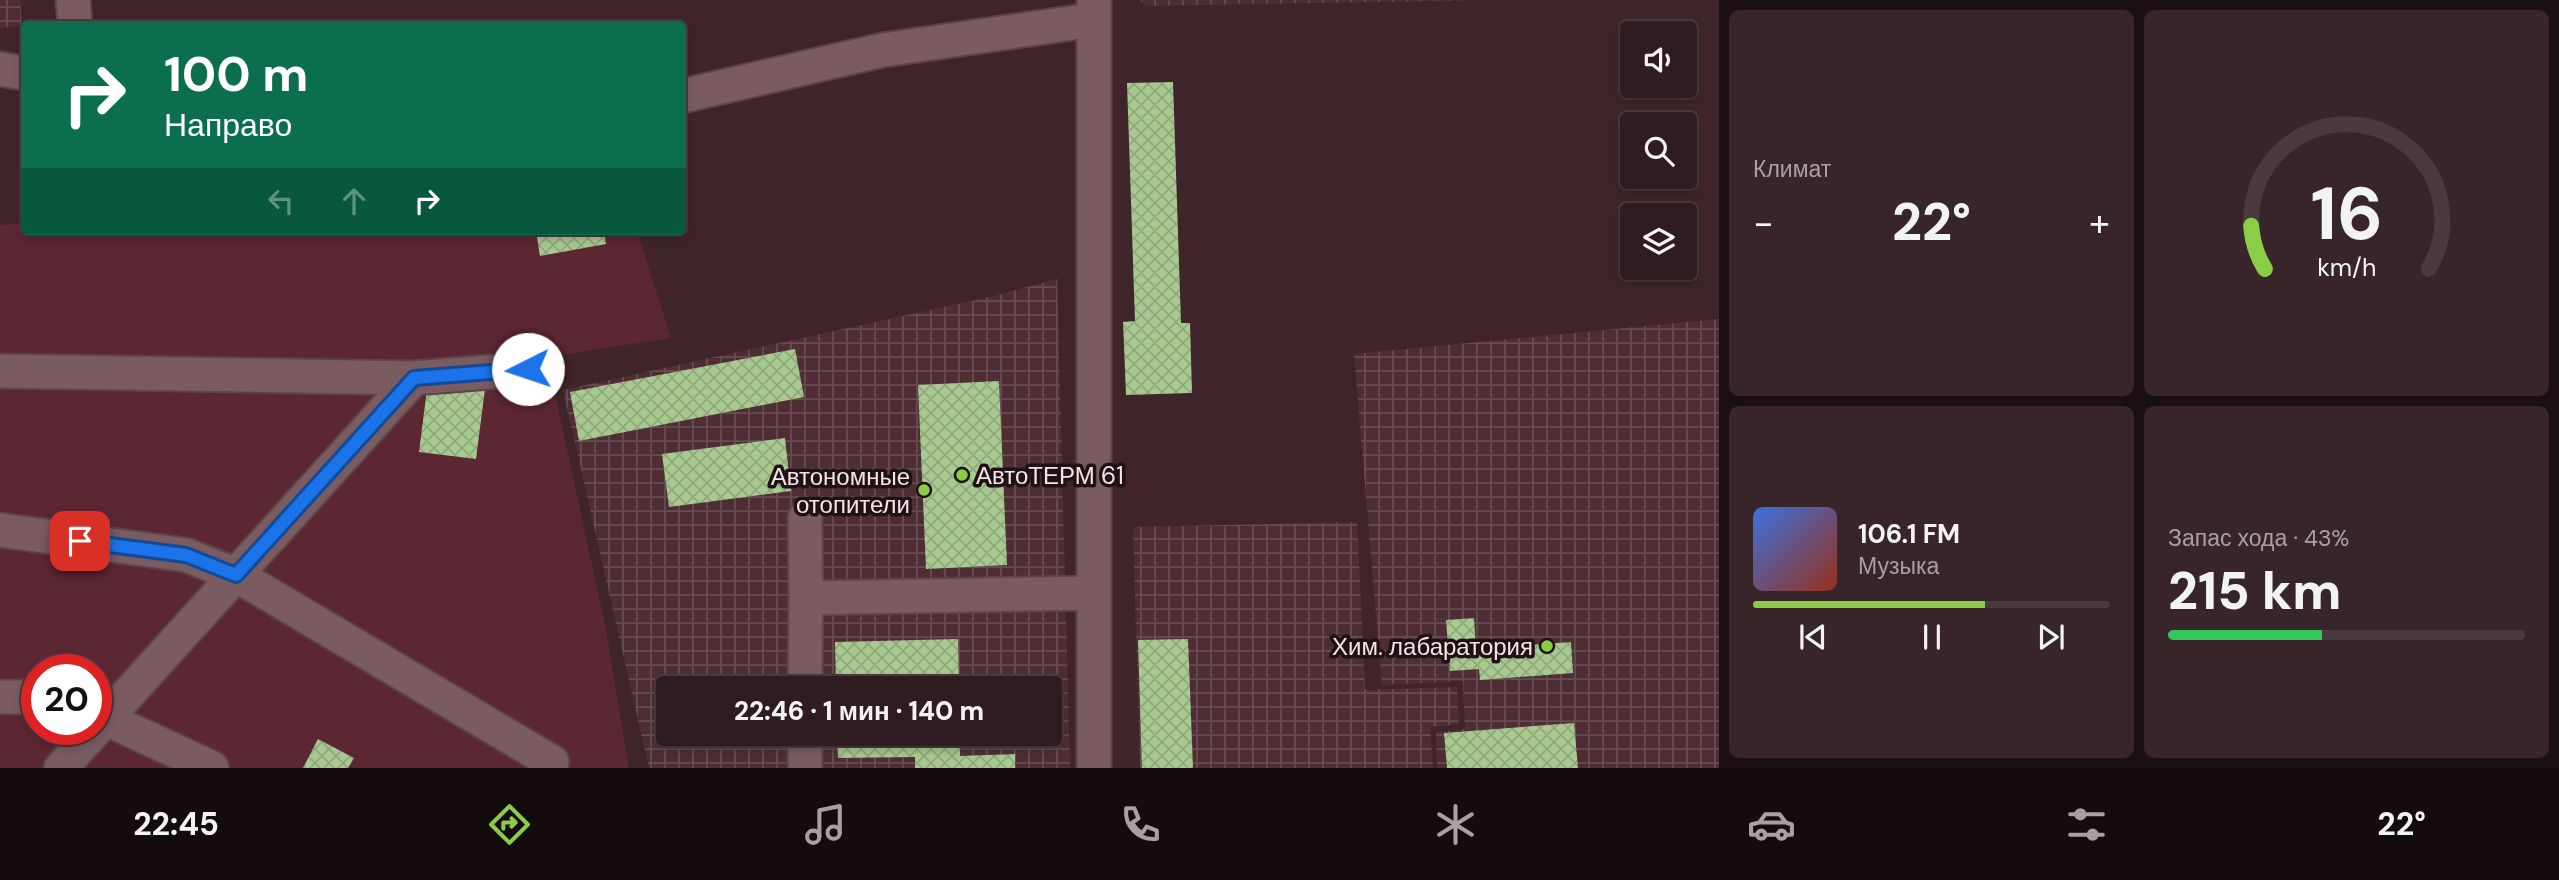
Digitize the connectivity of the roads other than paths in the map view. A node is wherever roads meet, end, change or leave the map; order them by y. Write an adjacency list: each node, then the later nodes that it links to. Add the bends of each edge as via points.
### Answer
1 (73, 0): 3 (street)
2 (1093, 10): 6 (street, via 883,50); 13 (street)
3 (75, 21)
4 (0, 69): 5 (street)
5 (21, 72)
6 (686, 95)
7 (528, 369): 9 (street)
8 (0, 371): 9 (street)
9 (414, 378): 12 (street)
10 (805, 518): 14 (street)
11 (0, 530): 12 (street, via 186,555)
12 (236, 575): 18 (street); 22 (street)
13 (1091, 593): 14 (street); 26 (street)
14 (806, 598): 15 (street)
15 (805, 676)
16 (0, 697): 17 (street)
17 (21, 697)
18 (112, 706)
19 (112, 722): 24 (street)
20 (79, 745): 23 (street)
21 (805, 746): 25 (street)
22 (552, 762)
23 (61, 768)
24 (212, 768)
25 (805, 768)
26 (1094, 768)

